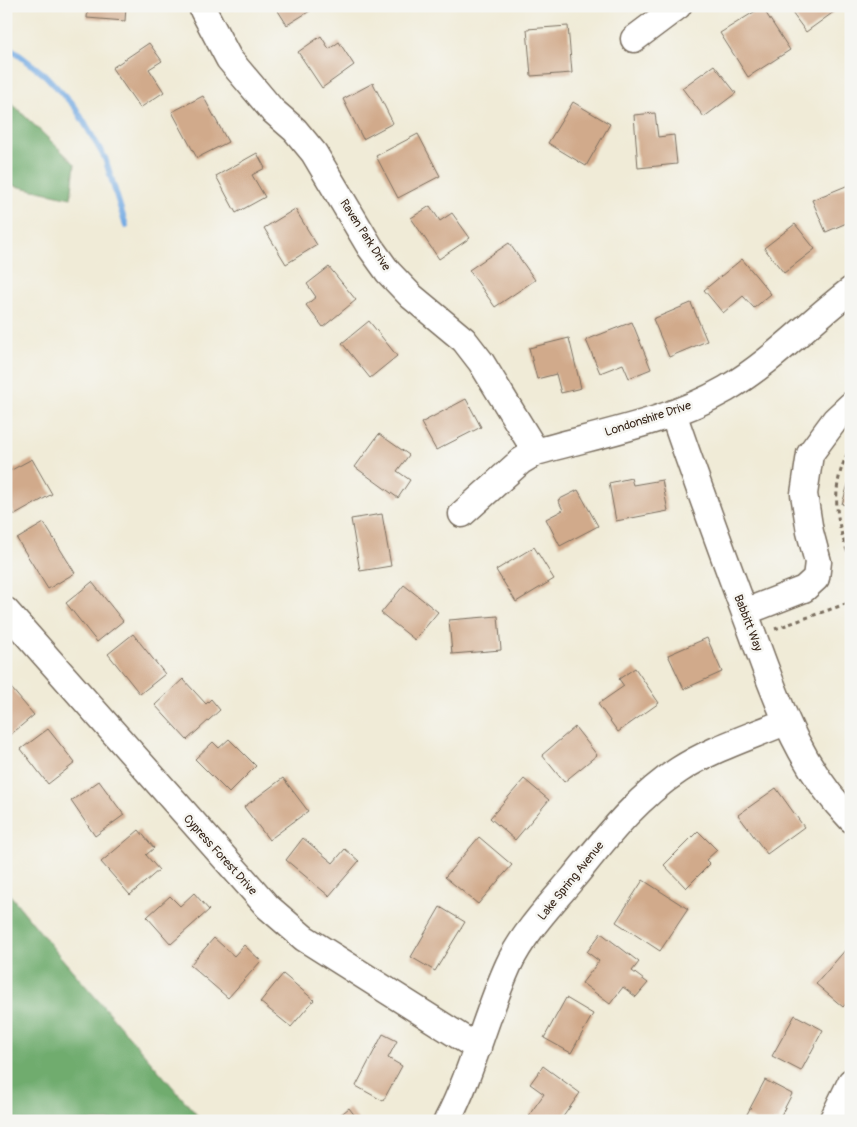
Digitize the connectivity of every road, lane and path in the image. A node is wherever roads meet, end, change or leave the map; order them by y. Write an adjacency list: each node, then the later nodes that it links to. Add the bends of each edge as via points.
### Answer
1 (678, 6): 3 (street)
2 (202, 10): 8 (street, Raven Park Drive, via 229,59 314,154 388,272 432,315 464,340 481,362)
3 (634, 38)
4 (847, 302): 6 (street, Londonshire Drive, via 727,388)
5 (851, 406): 13 (street, via 835,420 810,454 804,494 818,562 816,578 804,589)
6 (673, 413): 8 (street, Londonshire Drive); 13 (street, Babbitt Way)
7 (851, 447): 10 (path, via 838,476 836,501 838,521)
8 (536, 452): 9 (street, Londonshire Drive, via 520,461)
9 (462, 514)
10 (851, 561)
11 (851, 602): 14 (path)
12 (6, 611): 17 (street, Cypress Forest Drive, via 278,917 304,938)
13 (744, 612): 15 (street, Babbitt Way)
14 (772, 630)
15 (785, 722): 16 (street, Babbitt Way, via 802,756 829,795); 17 (street, Lake Spring Avenue, via 711,753 680,770 654,788 624,817 523,941 508,965)
16 (851, 819)
17 (478, 1048): 19 (street, Lake Spring Avenue)
18 (851, 1082): 20 (street)
19 (447, 1121)
20 (832, 1121)

